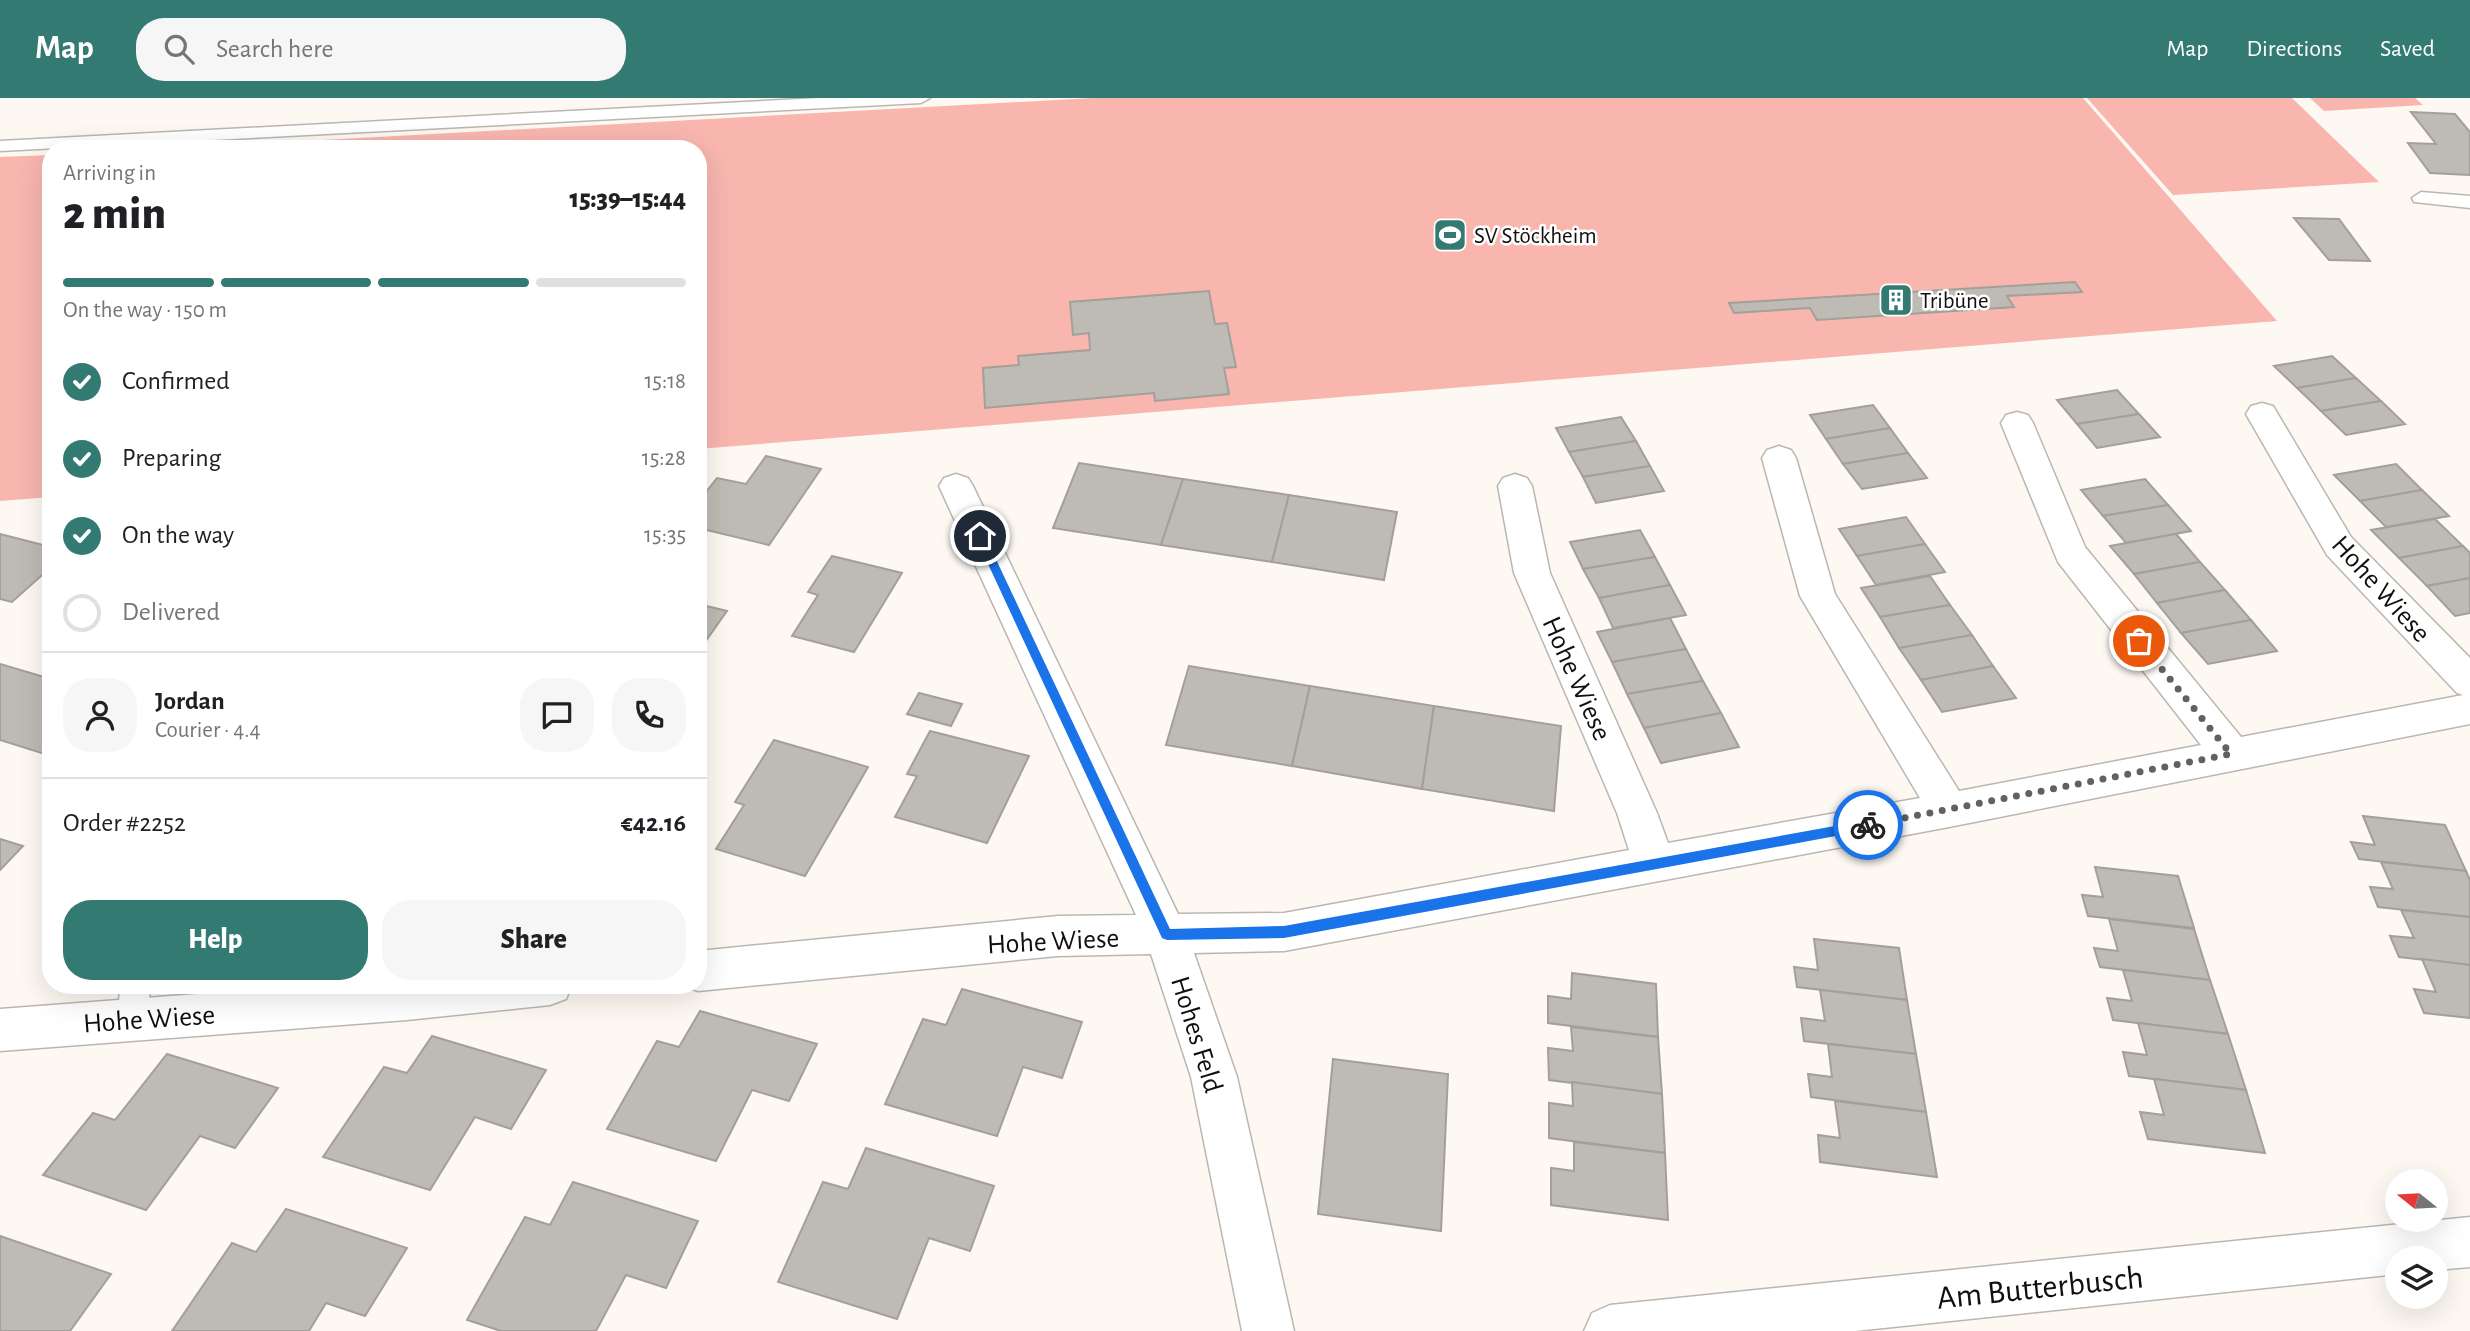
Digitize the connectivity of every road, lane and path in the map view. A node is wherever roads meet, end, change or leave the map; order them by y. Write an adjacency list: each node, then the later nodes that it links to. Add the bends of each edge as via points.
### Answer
1 (921, 98): 2 (lane)
2 (115, 140)
3 (42, 144): 4 (lane)
4 (0, 146)
5 (2421, 198): 6 (lane)
6 (2470, 202)
7 (2262, 414): 12 (street, Hohe Wiese, via 2339,546)
8 (2017, 423): 14 (street, via 2070,554)
9 (1779, 458): 15 (street, via 1818,596)
10 (956, 486): 17 (street, Hohes Feld)
11 (1515, 486): 16 (street, Hohe Wiese, via 1532,573 1637,813)
12 (2470, 682)
13 (2470, 709): 14 (street, Hohe Wiese)
14 (2231, 754): 15 (street, Hohe Wiese)
15 (1949, 810): 16 (street, Hohe Wiese)
16 (1654, 865): 17 (street, Hohe Wiese, via 1284,932)
17 (1167, 934): 18 (street, Hohe Wiese, via 1058,936); 23 (street, Hohes Feld, via 1214,1077)
18 (707, 970)
19 (355, 994): 20 (street, Hohe Wiese)
20 (134, 1002): 21 (street, Hohe Wiese)
21 (0, 1030)
22 (2470, 1242): 24 (street, Am Butterbusch)
23 (1268, 1331)
24 (1610, 1331)

